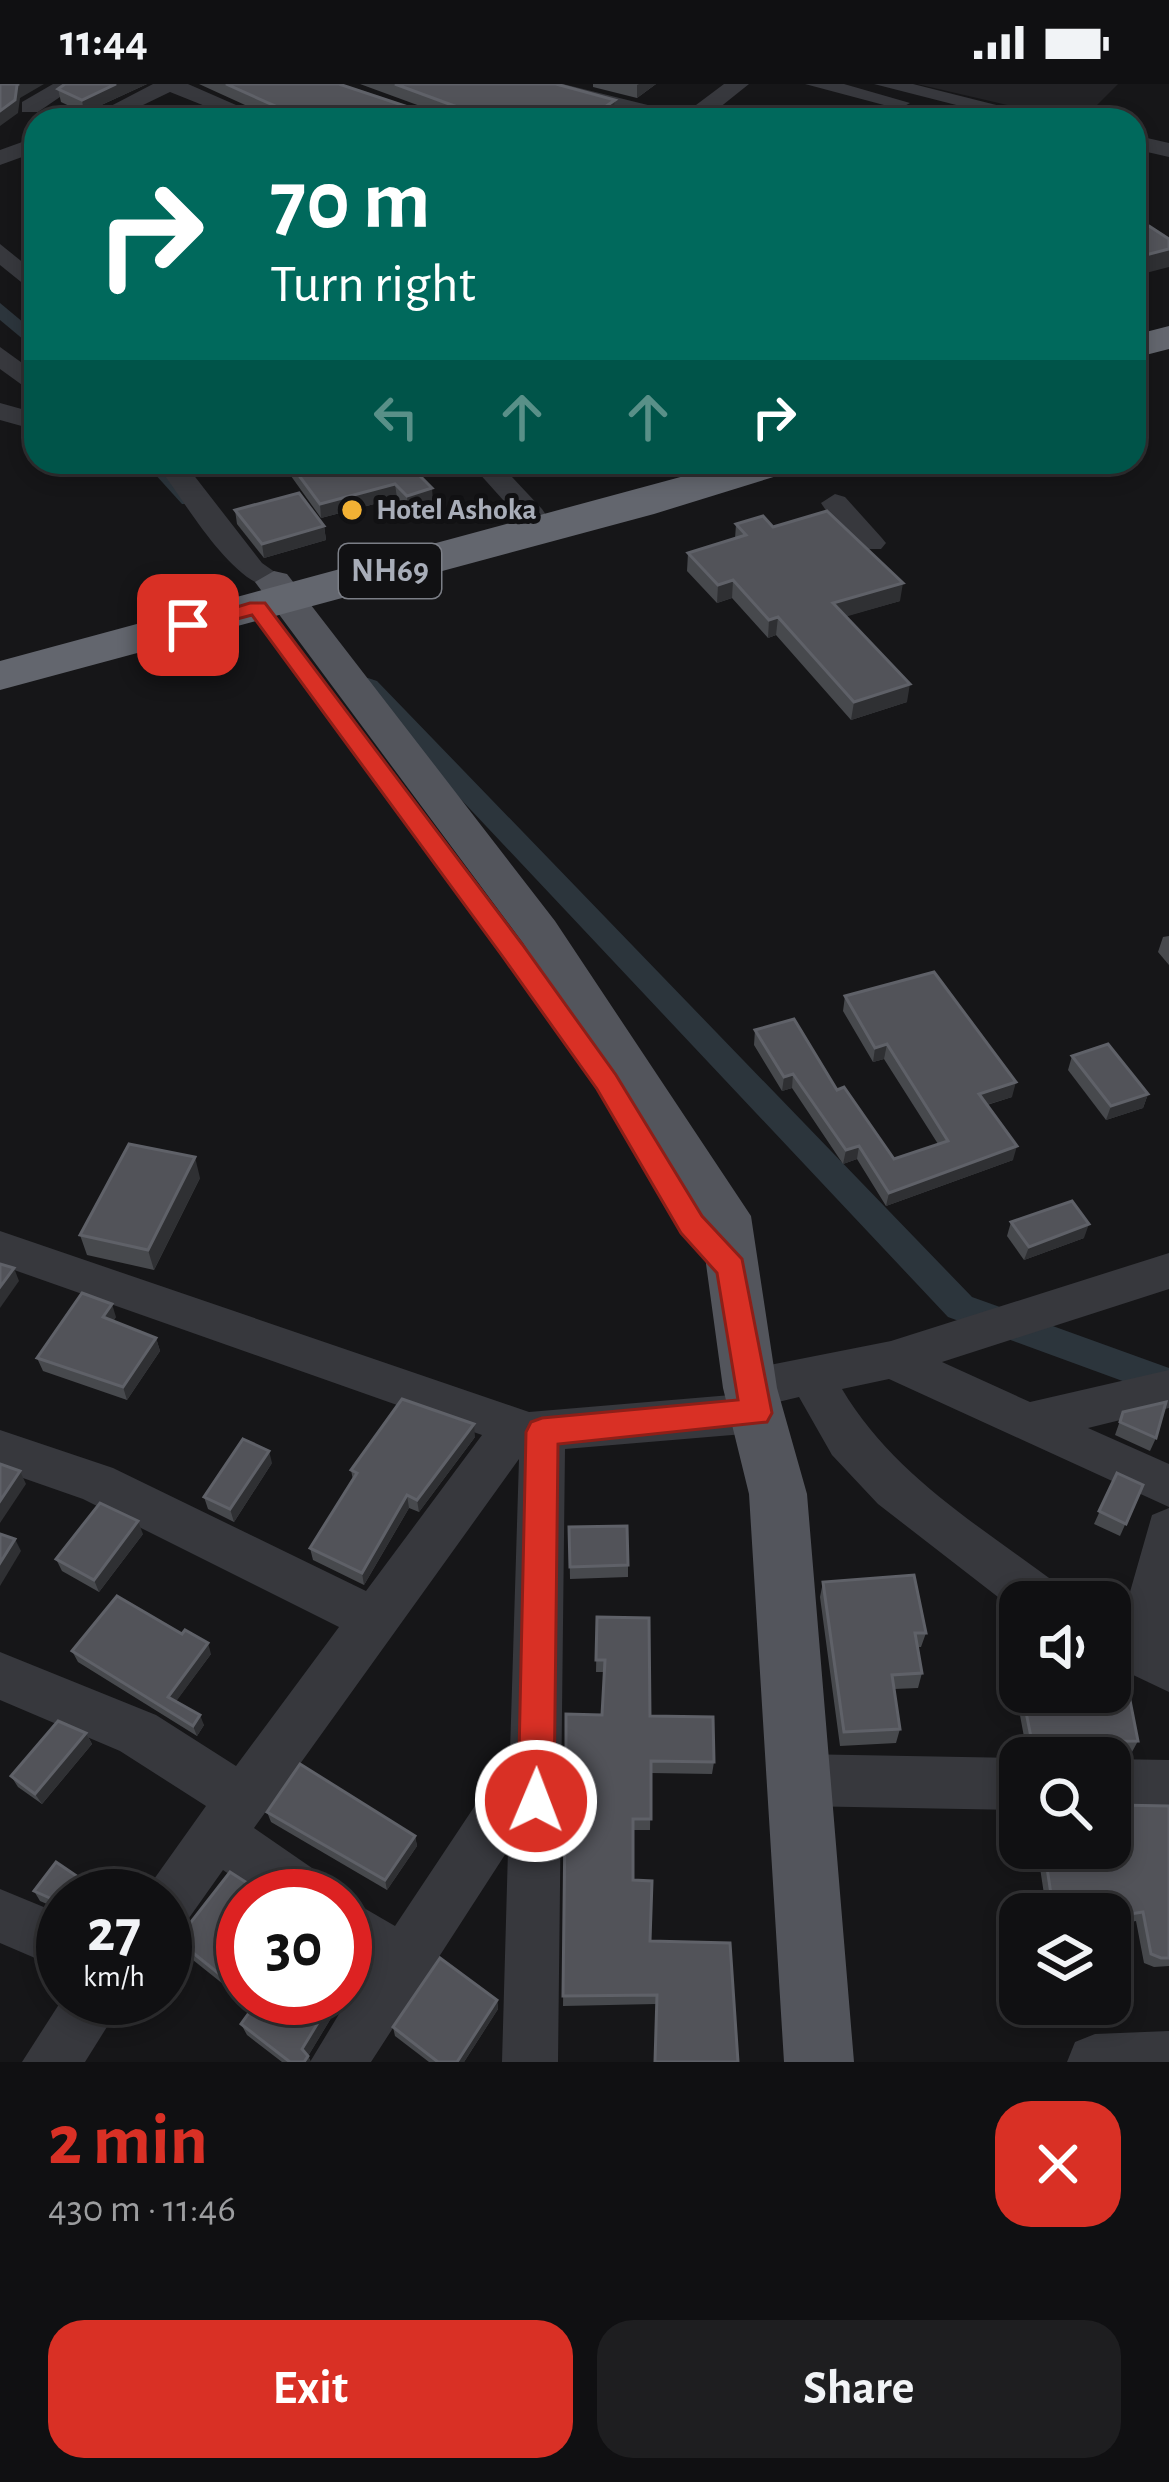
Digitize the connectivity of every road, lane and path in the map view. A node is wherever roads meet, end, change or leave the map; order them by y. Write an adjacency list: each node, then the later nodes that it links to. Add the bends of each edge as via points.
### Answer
1 (68, 84): 7 (street)
2 (169, 84): 8 (street); 9 (street)
3 (537, 84): 10 (street)
4 (816, 84): 6 (street)
5 (729, 85): 11 (street)
6 (899, 92): 12 (street)
7 (30, 107)
8 (120, 108)
9 (230, 108)
10 (632, 108)
11 (703, 108)
12 (981, 108)
13 (0, 251): 14 (street)
14 (24, 275)
15 (0, 355): 16 (street)
16 (24, 376)
17 (175, 474): 24 (street)
18 (494, 474): 22 (street)
19 (682, 474): 22 (highway, NH69)
20 (731, 474): 24 (highway, NH69)
21 (835, 502): 23 (street)
22 (532, 515): 24 (highway, NH69)
23 (872, 543)
24 (263, 590): 25 (highway, NH69); 26 (highway, NH69); 32 (main road, via 606,1082 692,1225 731,1268)
25 (0, 658)
26 (0, 676)
27 (0, 1248): 34 (street)
28 (1169, 1270): 29 (street)
29 (891, 1360): 30 (street); 33 (street)
30 (812, 1379): 32 (street); 38 (street, via 848,1441 894,1489)
31 (1169, 1389): 33 (street)
32 (753, 1400): 34 (street); 44 (main road, via 778,1494)
33 (1023, 1423): 36 (street)
34 (528, 1430): 40 (street); 43 (street)
35 (0, 1450): 40 (street, via 97,1484)
36 (1169, 1486)
37 (1169, 1530): 39 (street)
38 (1015, 1581)
39 (1162, 1593): 41 (street)
40 (375, 1620): 48 (street)
41 (1139, 1654)
42 (0, 1676): 48 (street, via 138,1733)
43 (537, 1758): 54 (street); 59 (street)
44 (798, 1780): 45 (street); 60 (main road)
45 (999, 1784)
46 (1131, 1785): 47 (street)
47 (1169, 1786)
48 (231, 1817): 49 (street); 50 (street)
49 (280, 1869)
50 (192, 1870)
51 (0, 1916): 52 (street)
52 (36, 1931)
53 (372, 1943): 54 (street)
54 (400, 1963): 58 (street)
55 (77, 2025): 57 (street)
56 (1169, 2059): 61 (street)
57 (50, 2062)
58 (338, 2062)
59 (530, 2062)
60 (819, 2062)
61 (1095, 2062)

